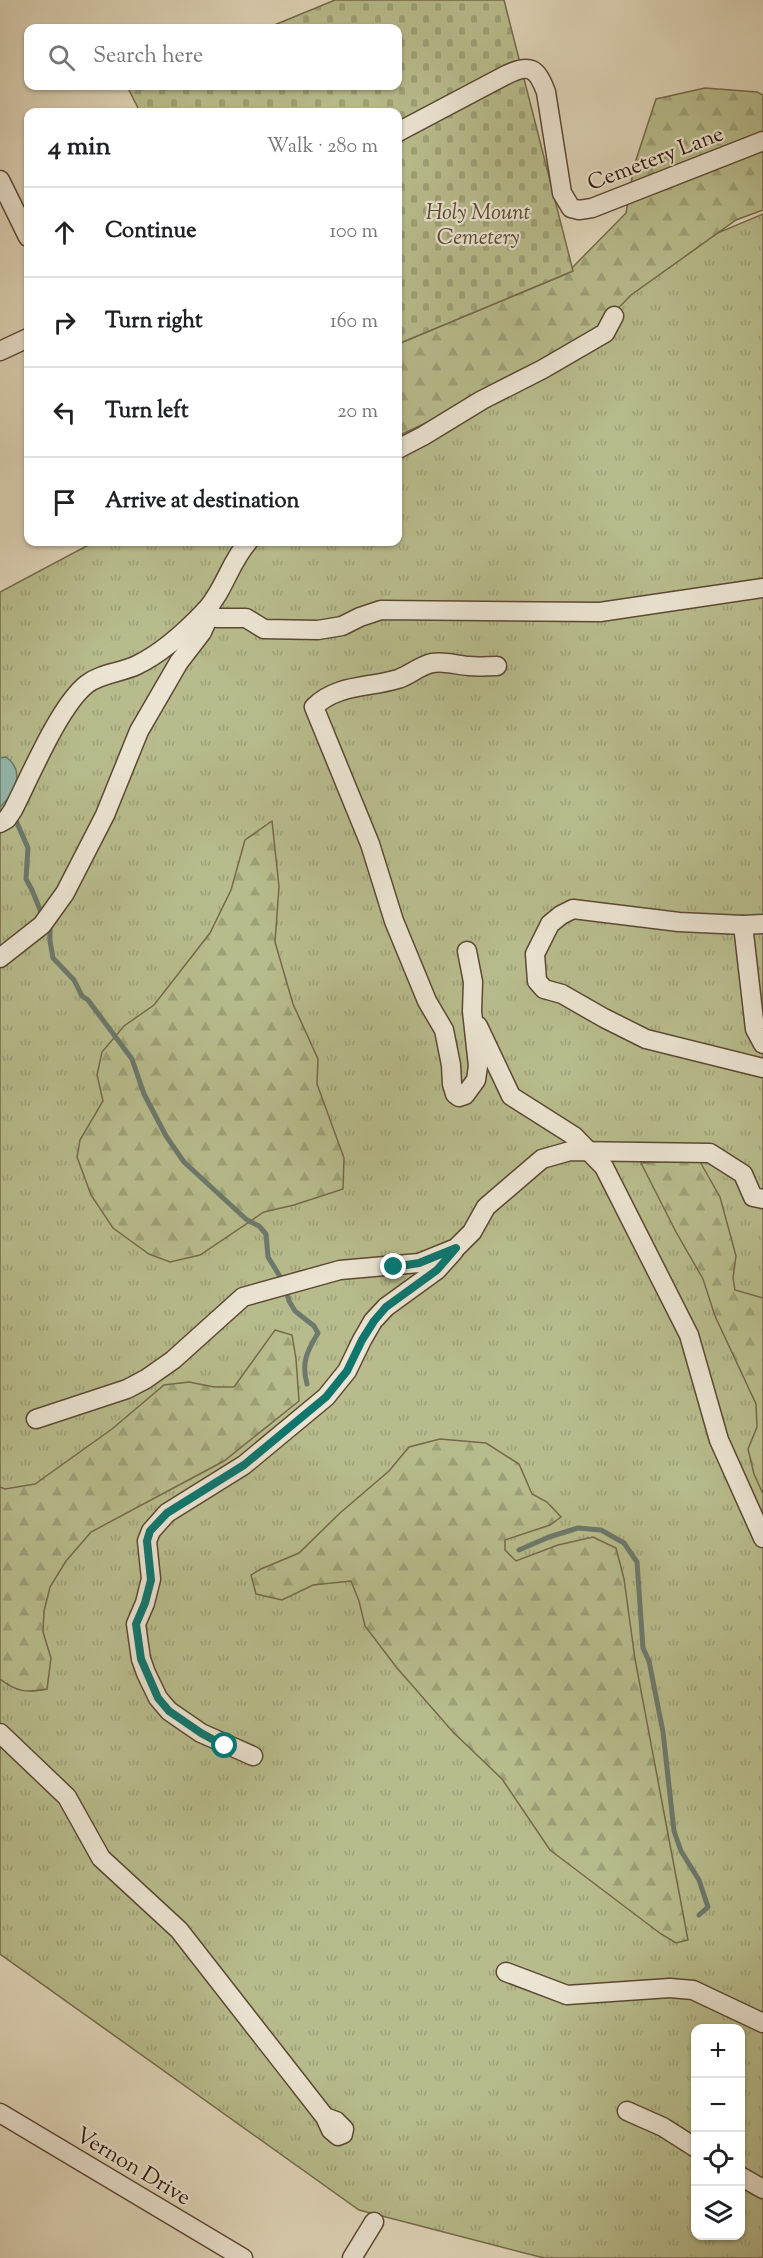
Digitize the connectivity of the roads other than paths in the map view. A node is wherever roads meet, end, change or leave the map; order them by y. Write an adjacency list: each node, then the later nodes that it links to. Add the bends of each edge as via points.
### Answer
1 (402, 130): 2 (street, Cemetery Lane, via 519,68 534,71 546,92 562,193 571,208 579,210)
2 (763, 141)
3 (0, 180): 4 (street)
4 (24, 229)
5 (614, 316): 8 (street, via 605,333)
6 (24, 340): 7 (street)
7 (0, 351)
8 (402, 447)
9 (245, 546): 11 (street)
10 (763, 588): 11 (street, via 600,612 381,610 342,626 318,630 264,630 246,618 218,618)
11 (205, 611): 13 (street, via 137,665 85,685 49,739 13,810); 17 (street, via 202,632 179,662 139,731 105,815 65,893 46,921)
12 (497, 666): 18 (street, via 430,663 400,678 337,692 314,707 370,844 394,921 427,1001 444,1030 452,1084 459,1097 476,1080)
13 (0, 823)
14 (763, 924): 15 (street)
15 (743, 925): 19 (street, via 756,1029); 20 (street, via 679,922 573,909 550,924 543,936 535,954 537,981 544,989 562,993 646,1039)
16 (467, 951): 18 (street, via 473,982)
17 (0, 958)
18 (472, 1011): 21 (street, via 511,1096 563,1128)
19 (763, 1044)
20 (763, 1068)
21 (589, 1151): 22 (street, via 711,1153 743,1174 753,1197); 23 (street, via 570,1151 542,1159 486,1207 472,1232); 25 (street, via 614,1185 689,1335 719,1440)
22 (763, 1199)
23 (456, 1248): 24 (street, via 419,1263 340,1270 243,1298 146,1379); 27 (street, via 437,1270 386,1307 368,1330 347,1371 326,1397 244,1465 167,1513 150,1531 147,1541 151,1580 136,1624 146,1673 169,1711 201,1733)
24 (36, 1419)
25 (763, 1538)
26 (0, 1733): 32 (street, via 68,1797 100,1858 179,1930)
27 (253, 1756)
28 (506, 1972): 29 (street, via 567,1995 693,1990)
29 (763, 2023)
30 (627, 2111): 33 (street)
31 (0, 2113): 37 (street, Vernon Drive)
32 (325, 2117)
33 (691, 2145)
34 (745, 2178): 35 (street)
35 (763, 2189)
36 (374, 2222): 38 (street)
37 (243, 2258)
38 (351, 2258)

